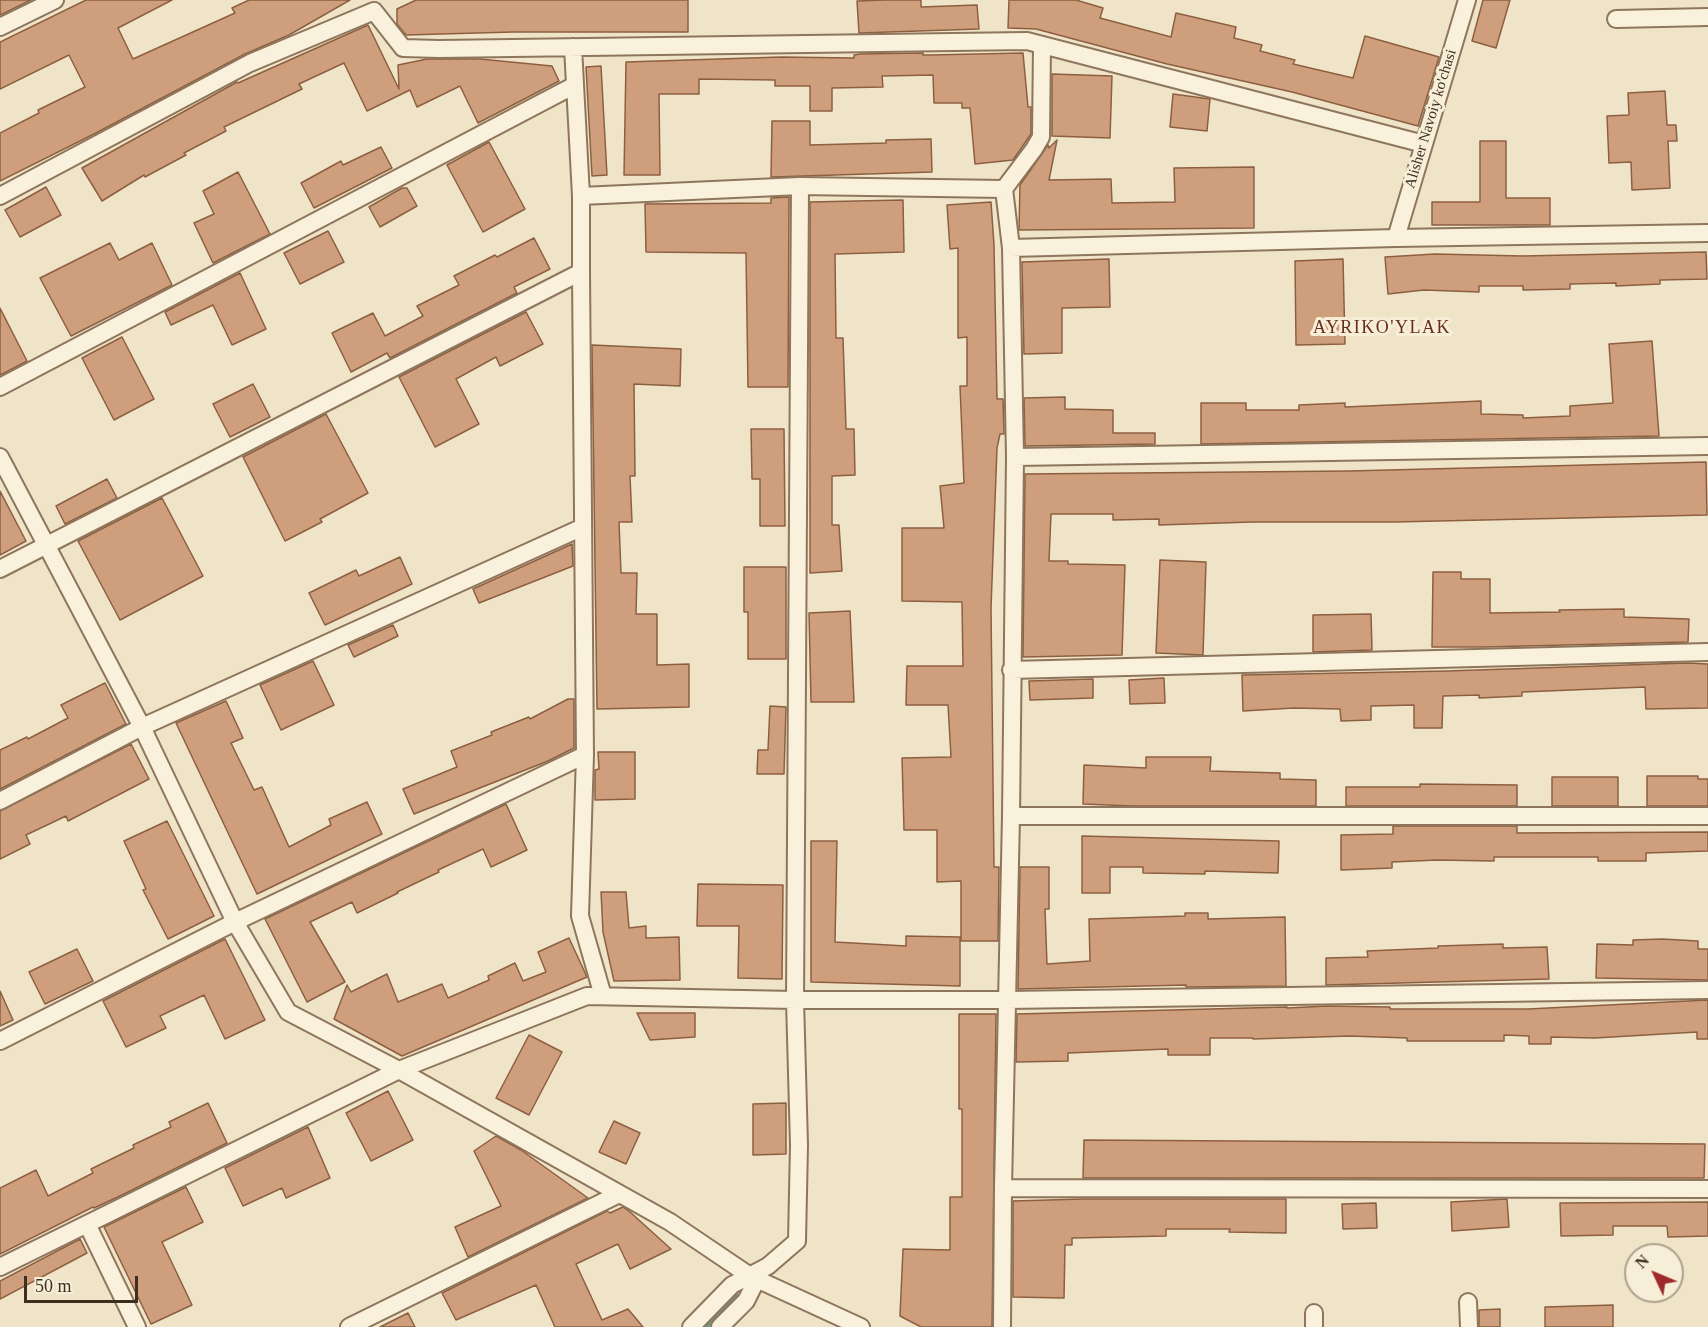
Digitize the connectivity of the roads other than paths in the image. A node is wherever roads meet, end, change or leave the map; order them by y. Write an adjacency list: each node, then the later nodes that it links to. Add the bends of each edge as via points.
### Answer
1 (55, 0): 5 (street)
2 (1467, 0): 9 (street, Alisher Navoiy ko'chasi)
3 (1708, 17): 4 (street)
4 (1616, 19)
5 (0, 27)
6 (1042, 45): 7 (street, via 1027,41); 9 (street); 11 (street, via 1041,137)
7 (573, 47): 8 (street); 13 (street, via 403,48 374,11 250,63)
8 (575, 85): 12 (street); 18 (street)
9 (1424, 144): 15 (street, Alisher Navoiy ko'chasi)
10 (800, 186): 11 (street); 12 (street); 35 (street)
11 (1004, 189): 16 (street)
12 (581, 195): 17 (street)
13 (0, 196)
14 (1708, 233): 15 (street)
15 (1396, 238): 16 (street)
16 (1011, 248): 21 (street)
17 (581, 272): 22 (street); 23 (street)
18 (0, 387)
19 (1708, 446): 21 (street)
20 (0, 457): 23 (street)
21 (1015, 457): 26 (street)
22 (584, 527): 27 (street); 28 (street)
23 (46, 544): 24 (street); 27 (street)
24 (0, 568)
25 (1708, 652): 26 (street)
26 (1011, 670): 30 (street)
27 (142, 728): 29 (street); 32 (street)
28 (585, 754): 32 (street); 34 (street, via 580,916)
29 (0, 801)
30 (1011, 816): 31 (street); 36 (street)
31 (1708, 816)
32 (235, 922): 37 (street); 38 (street, via 288,1012)
33 (1708, 990): 36 (street)
34 (603, 996): 35 (street); 38 (street, via 587,996)
35 (795, 1000): 36 (street); 44 (street, via 799,1145 796,1241)
36 (1007, 1000): 39 (street)
37 (0, 1041)
38 (399, 1070): 41 (street); 42 (street)
39 (1003, 1188): 40 (street); 51 (street)
40 (1708, 1189)
41 (619, 1194): 44 (street, via 670,1222); 47 (street)
42 (87, 1224): 43 (street); 46 (street)
43 (0, 1267)
44 (753, 1277): 48 (street, via 732,1285); 49 (street, via 746,1301); 50 (street)
45 (1468, 1302): 52 (street)
46 (137, 1327)
47 (349, 1327)
48 (691, 1327)
49 (720, 1327)
50 (861, 1327)
51 (1002, 1327)
52 (1469, 1327)

